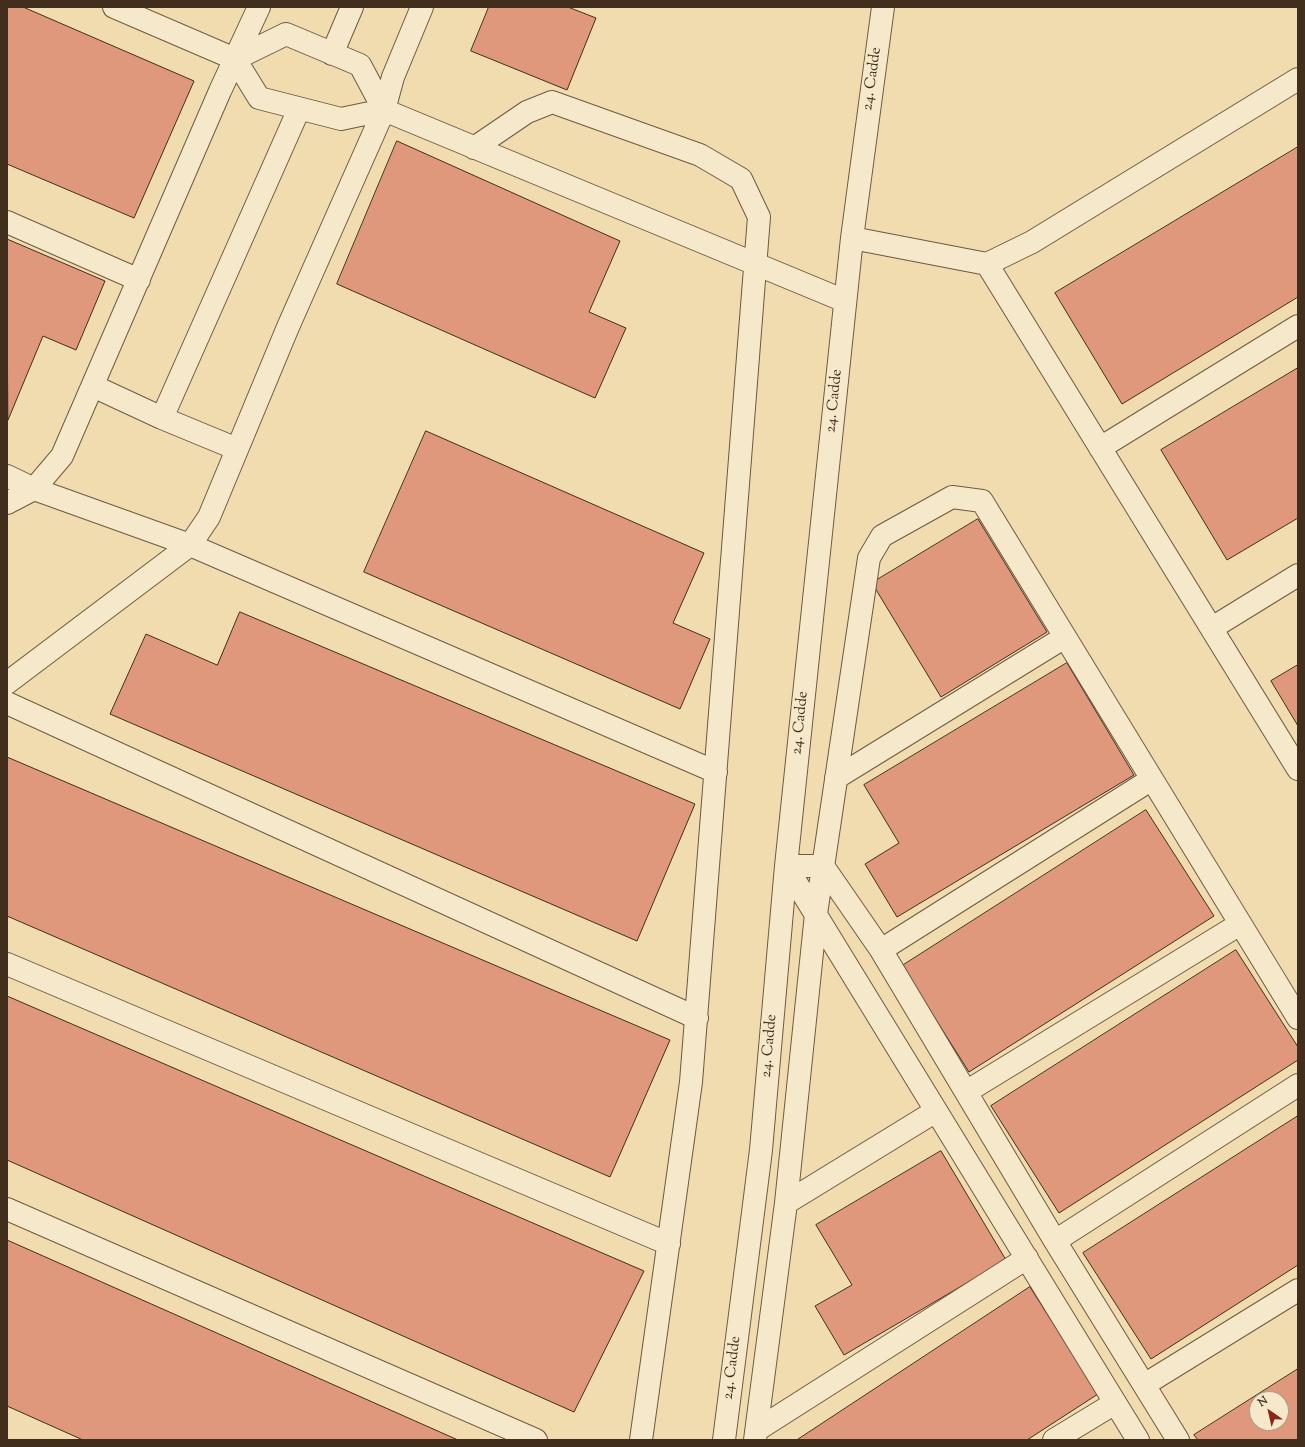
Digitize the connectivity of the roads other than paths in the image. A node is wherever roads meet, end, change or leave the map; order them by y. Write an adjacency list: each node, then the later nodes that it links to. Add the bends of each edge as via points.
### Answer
1 (114, 7): 7 (street)
2 (259, 7): 7 (street)
3 (352, 7): 6 (street)
4 (422, 7): 10 (street, via 393,77)
5 (883, 7): 13 (street, 24. Cadde)
6 (332, 54): 7 (street, via 286,34); 10 (street, via 360,65)
7 (235, 59): 9 (street, via 259,98); 16 (street)
8 (1298, 79): 15 (street, via 1032,242)
9 (299, 109): 10 (street, via 341,119); 20 (street)
10 (384, 110): 11 (street); 22 (street, via 291,320)
11 (474, 148): 14 (street); 14 (street, via 527,112 552,102 700,154 741,179 759,218)
12 (7, 222): 16 (street)
13 (852, 238): 15 (street); 17 (street, 24. Cadde)
14 (756, 264): 17 (street); 33 (street)
15 (987, 264): 21 (street)
16 (139, 280): 19 (street)
17 (845, 301): 36 (street, 24. Cadde)
18 (1298, 326): 21 (street)
19 (93, 386): 20 (street); 24 (street, via 62,456)
20 (162, 418): 22 (street)
21 (1100, 448): 28 (street)
22 (238, 449): 26 (street, via 209,517)
23 (7, 476): 24 (street)
24 (34, 488): 25 (street); 26 (street)
25 (7, 503)
26 (190, 545): 30 (street); 33 (street)
27 (1298, 575): 28 (street)
28 (1212, 628): 32 (street)
29 (1065, 636): 34 (street); 34 (street, via 982,501 952,497 882,536 869,558); 35 (street)
30 (7, 683)
31 (7, 703): 42 (street)
32 (1298, 769)
33 (716, 772): 42 (street)
34 (836, 778): 37 (street)
35 (1152, 778): 39 (street); 40 (street)
36 (786, 866): 37 (street); 38 (street); 58 (street, 24. Cadde, via 761,1150)
37 (823, 866): 38 (street); 40 (street)
38 (816, 914): 46 (street); 47 (street)
39 (1240, 924): 43 (street); 45 (street)
40 (881, 950): 45 (street)
41 (7, 964): 50 (street)
42 (697, 1018): 50 (street, via 692,1082)
43 (1298, 1018)
44 (1298, 1086): 49 (street)
45 (966, 1092): 49 (street)
46 (936, 1111): 47 (street); 51 (street)
47 (786, 1203): 55 (street)
48 (7, 1209): 56 (street)
49 (1055, 1240): 53 (street)
50 (669, 1244): 57 (street)
51 (1027, 1258): 54 (street); 55 (street)
52 (1298, 1290): 53 (street)
53 (1144, 1385): 61 (street)
54 (1115, 1403): 59 (street); 60 (street)
55 (756, 1435)
56 (536, 1440)
57 (641, 1440)
58 (724, 1440)
59 (1054, 1440)
60 (1138, 1440)
61 (1178, 1440)

